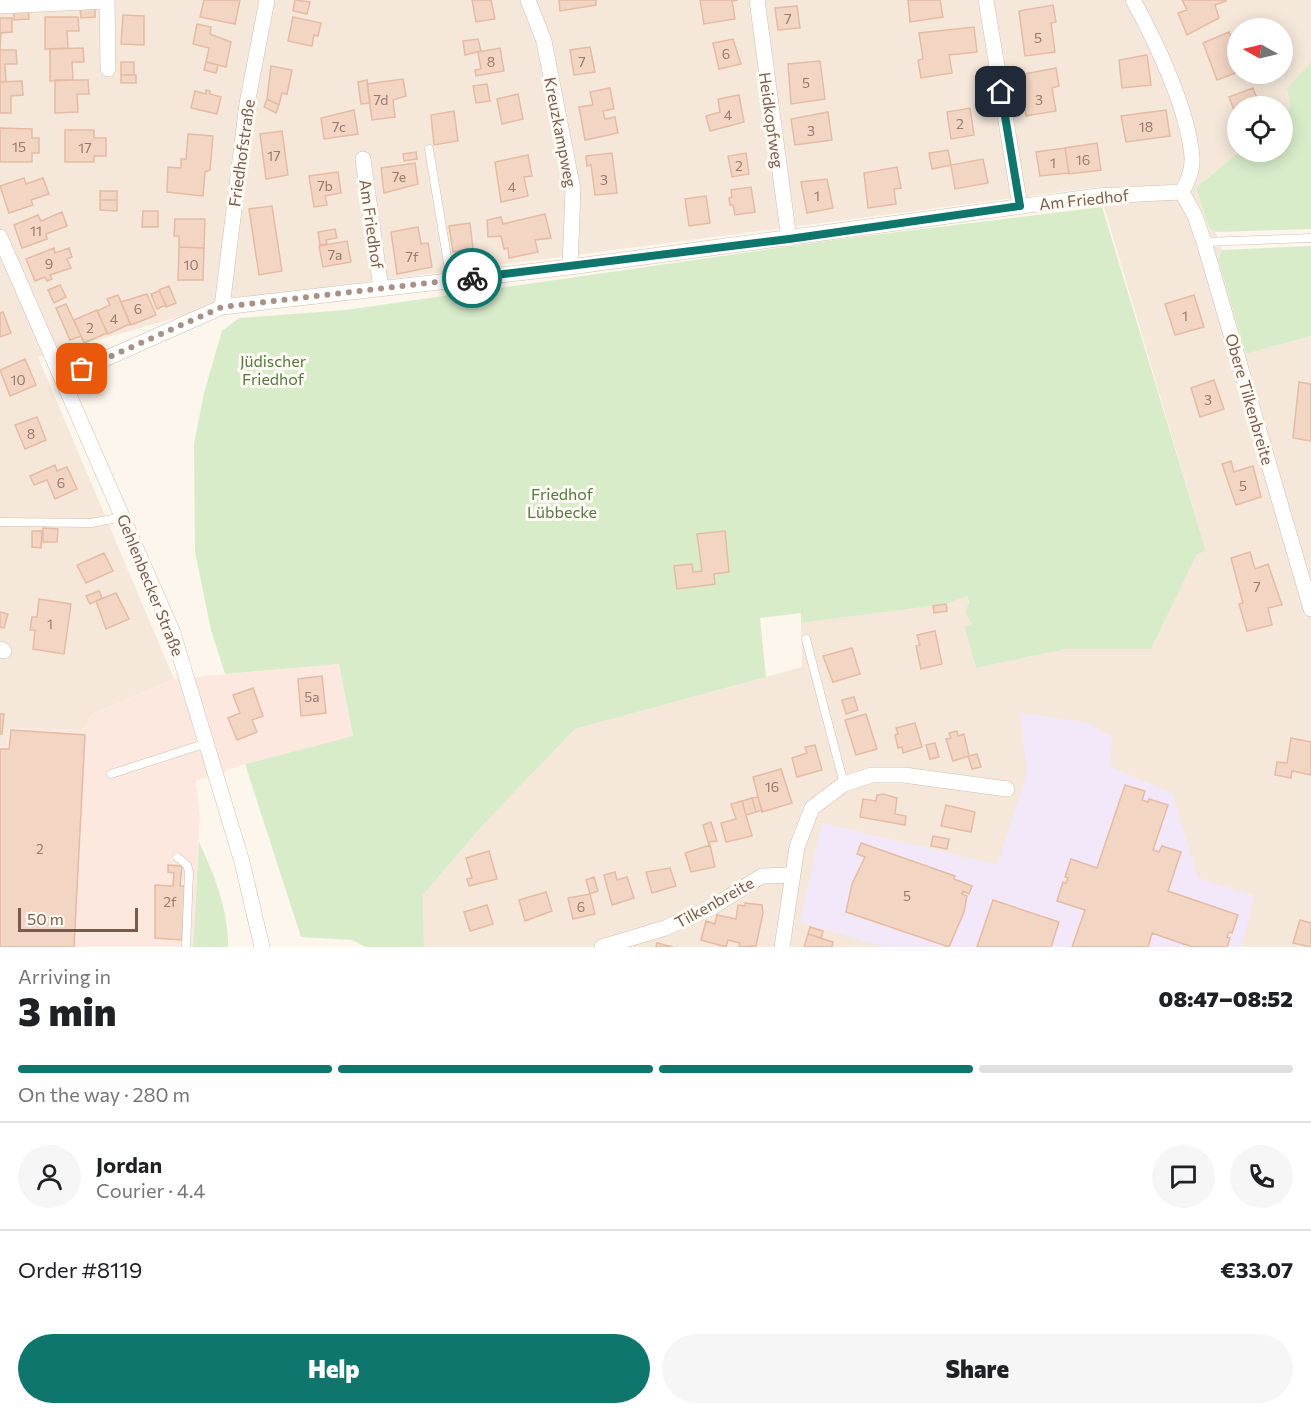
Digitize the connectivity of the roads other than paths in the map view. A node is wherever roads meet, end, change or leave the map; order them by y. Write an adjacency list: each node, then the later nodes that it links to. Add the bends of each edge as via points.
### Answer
1 (267, 0): 20 (street, Friedhofstraße, via 247,104)
2 (528, 0): 17 (street, Kreuzkampweg, via 544,41 573,190)
3 (757, 0): 15 (street, Heidkopfweg)
4 (986, 0): 12 (street)
5 (1133, 0): 11 (street, via 1154,37 1181,113 1192,158 1190,178)
6 (107, 1): 7 (street); 8 (street)
7 (0, 6)
8 (108, 69)
9 (429, 149): 18 (lane)
10 (363, 159): 19 (street, Am Friedhof)
11 (1182, 192): 12 (street, Am Friedhof, via 1098,196); 16 (street, Obere Tilkenbreite)
12 (1020, 206): 15 (street, Am Friedhof)
13 (0, 237): 21 (street, Gehlenbecker Straße)
14 (1311, 238): 16 (lane)
15 (789, 239): 17 (street, Am Friedhof)
16 (1204, 243): 24 (street, Obere Tilkenbreite)
17 (570, 267): 18 (street, Am Friedhof)
18 (451, 281): 19 (street, Am Friedhof)
19 (381, 289): 20 (street, Am Friedhof)
20 (222, 307): 21 (street, Am Friedhof)
21 (62, 378): 22 (street, Gehlenbecker Straße)
22 (123, 517): 23 (lane, via 91,524); 26 (street, Gehlenbecker Straße, via 173,633)
23 (0, 522)
24 (1311, 609)
25 (806, 639): 28 (lane)
26 (207, 742): 27 (lane); 33 (street, Gehlenbecker Straße)
27 (111, 774)
28 (844, 784): 29 (street, via 872,775 903,775); 31 (street, via 812,808 797,847)
29 (1007, 789)
30 (177, 856): 32 (lane, via 189,873)
31 (792, 875): 34 (street, Tilkenbreite, via 762,876 711,908 665,928); 35 (street)
32 (186, 947)
33 (262, 947)
34 (602, 947)
35 (782, 947)

